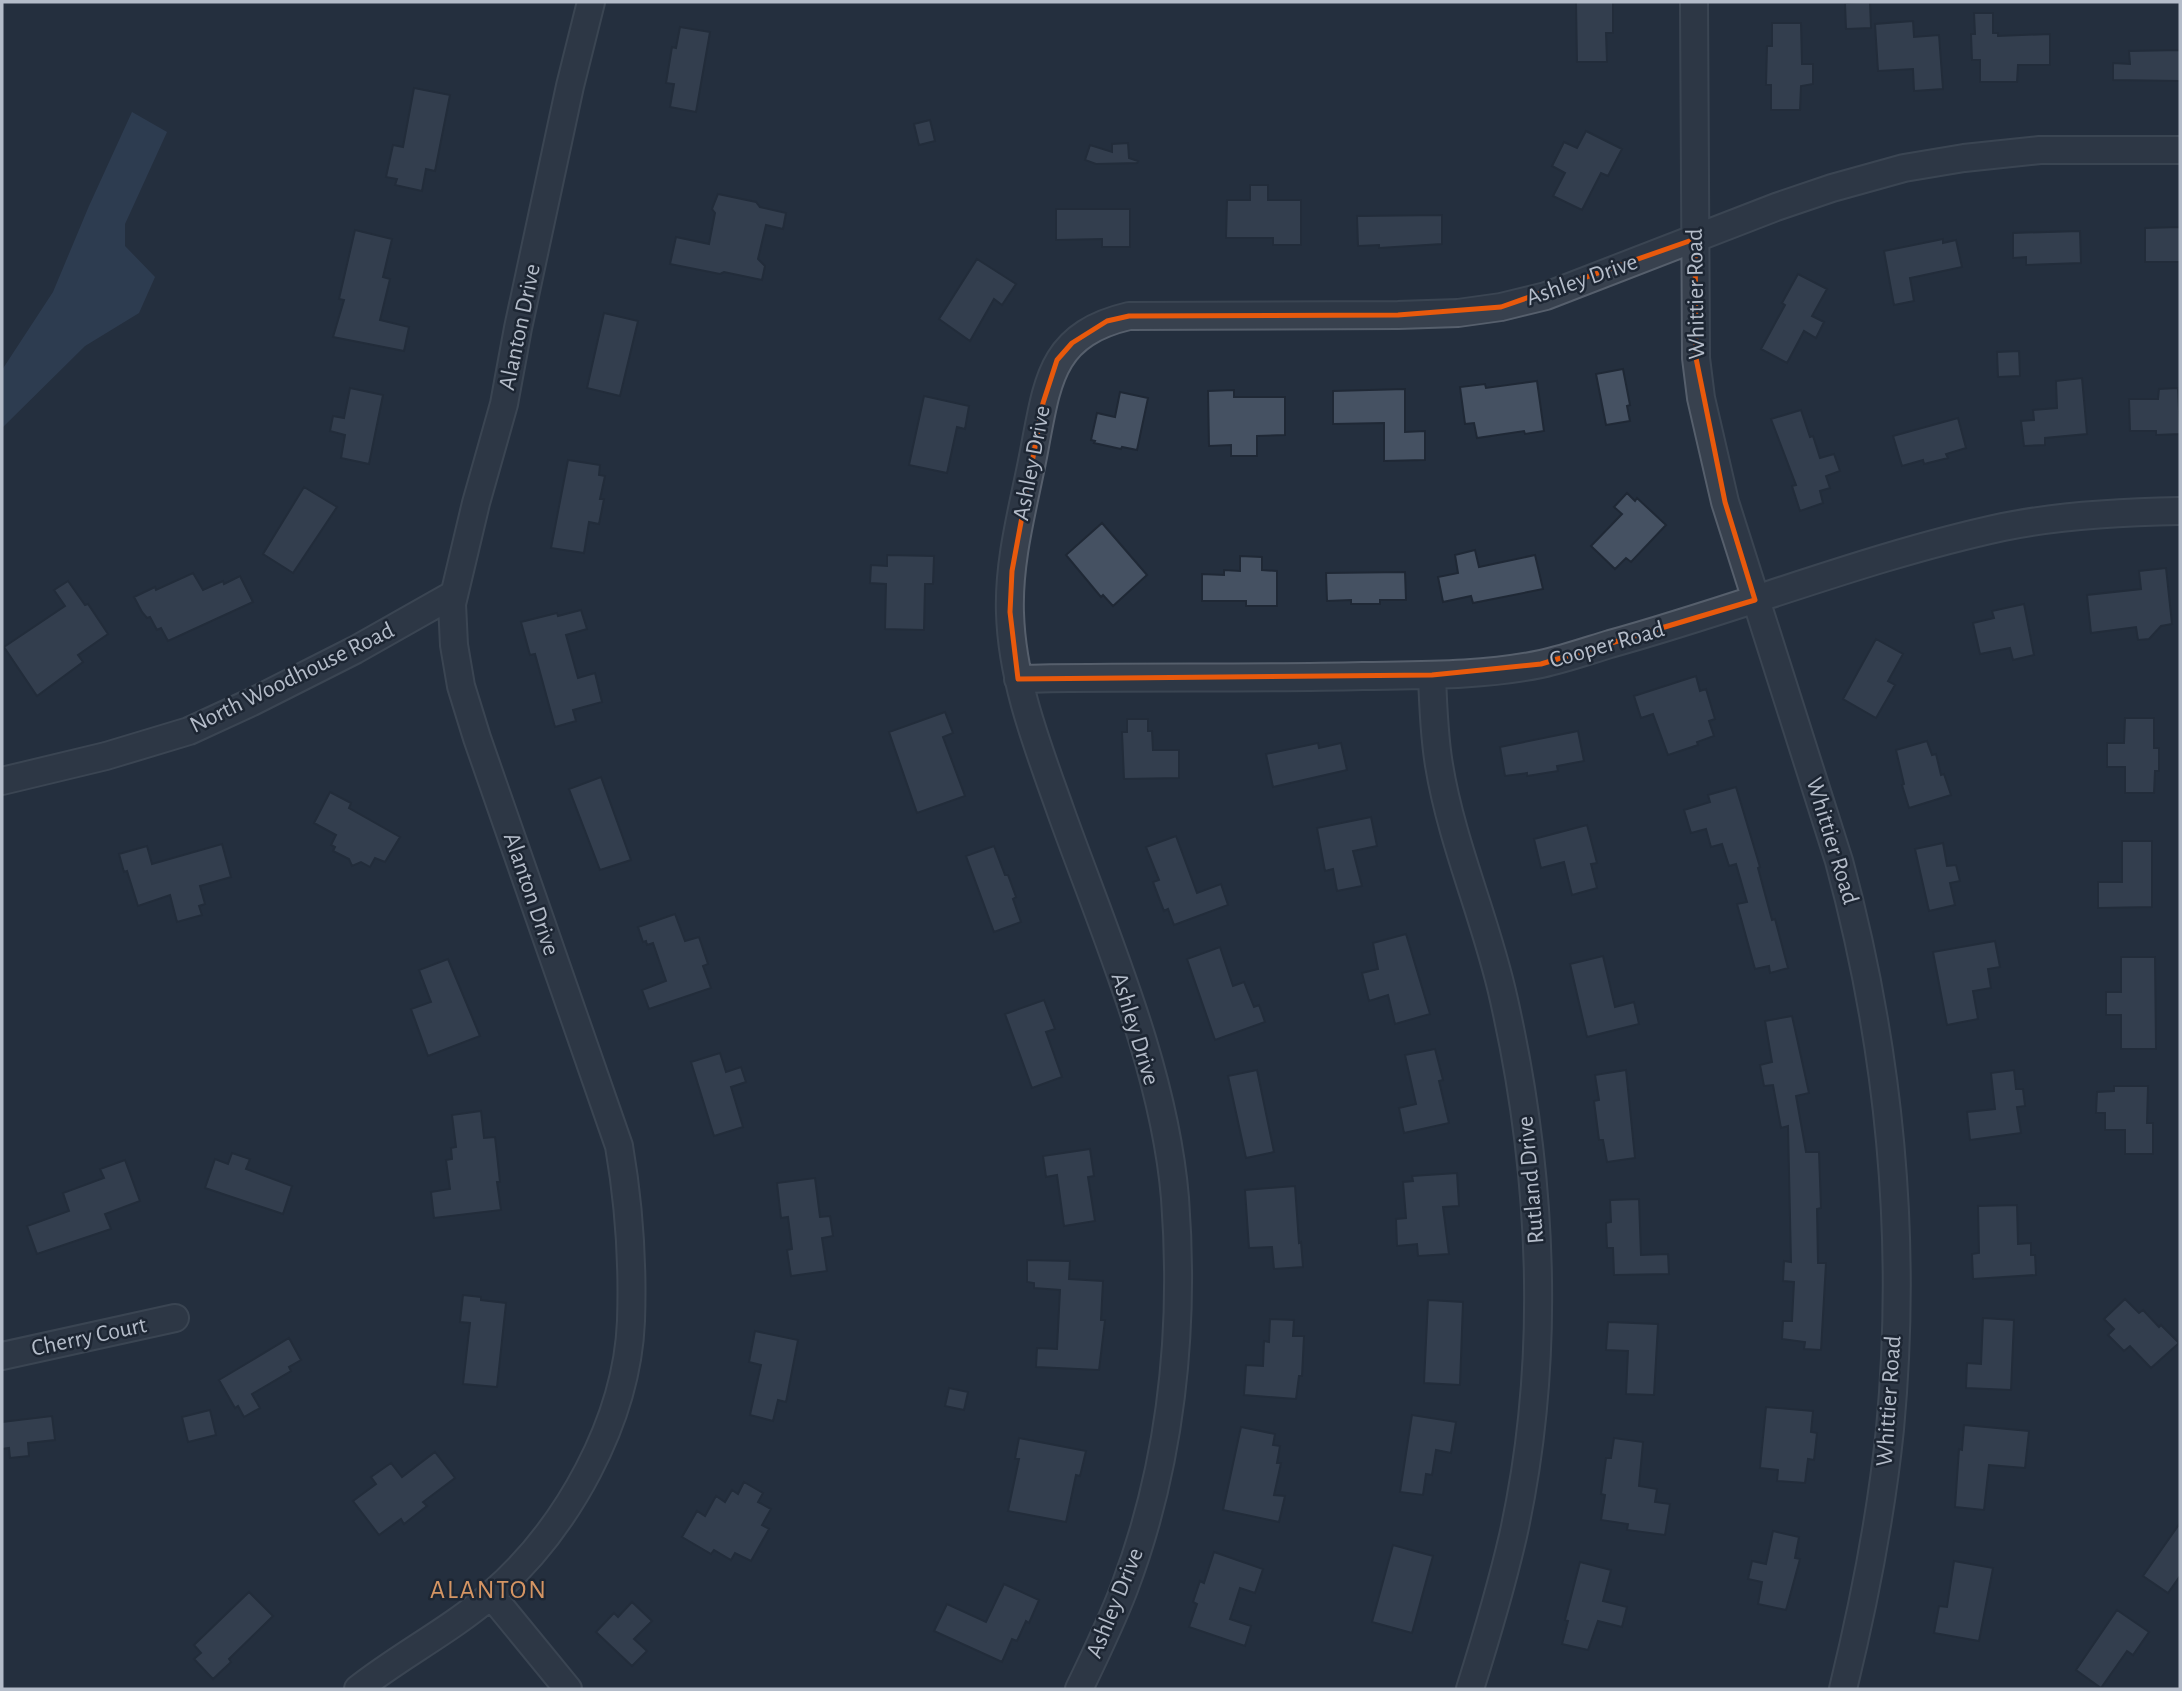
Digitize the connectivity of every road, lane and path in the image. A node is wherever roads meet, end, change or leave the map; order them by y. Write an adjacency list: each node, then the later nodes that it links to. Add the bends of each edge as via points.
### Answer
1 (591, 2): 6 (street, Alanton Drive, via 504,404)
2 (1695, 2): 4 (street, Whittier Road)
3 (2180, 150): 4 (street, Ashley Drive, via 2039,150 1904,168 1832,188)
4 (1695, 239): 7 (street, Whittier Road, via 1701,398 1725,502); 9 (street, Ashley Drive, via 1546,296 1501,307 1398,315 1129,316 1090,329 1057,360 1043,403 1012,571 1010,612)
5 (2180, 511): 7 (street, Cooper Road, via 2006,526)
6 (454, 594): 10 (street, North Woodhouse Road, via 355,650 189,731); 13 (street, Alanton Drive, via 454,645 461,686 619,1146 631,1244 631,1322 607,1428 593,1461 546,1539)
7 (1755, 600): 8 (street, Cooper Road, via 1541,664); 18 (street, Whittier Road, via 1855,920 1890,1130 1896,1241 1890,1428 1878,1525)
8 (1432, 675): 9 (street, Cooper Road); 17 (street, Rutland Drive, via 1439,766 1504,997 1521,1081 1538,1259 1530,1434 1513,1534)
9 (1018, 679): 16 (street, Ashley Drive, via 1032,731 1130,1004 1152,1078 1174,1196 1180,1298 1163,1450 1124,1589)
10 (2, 781)
11 (175, 1318): 12 (street, Cherry Court)
12 (2, 1356)
13 (491, 1595): 14 (street, Alanton Drive); 15 (street)
14 (358, 1689)
15 (568, 1689)
16 (1079, 1689)
17 (1470, 1689)
18 (1843, 1689)

